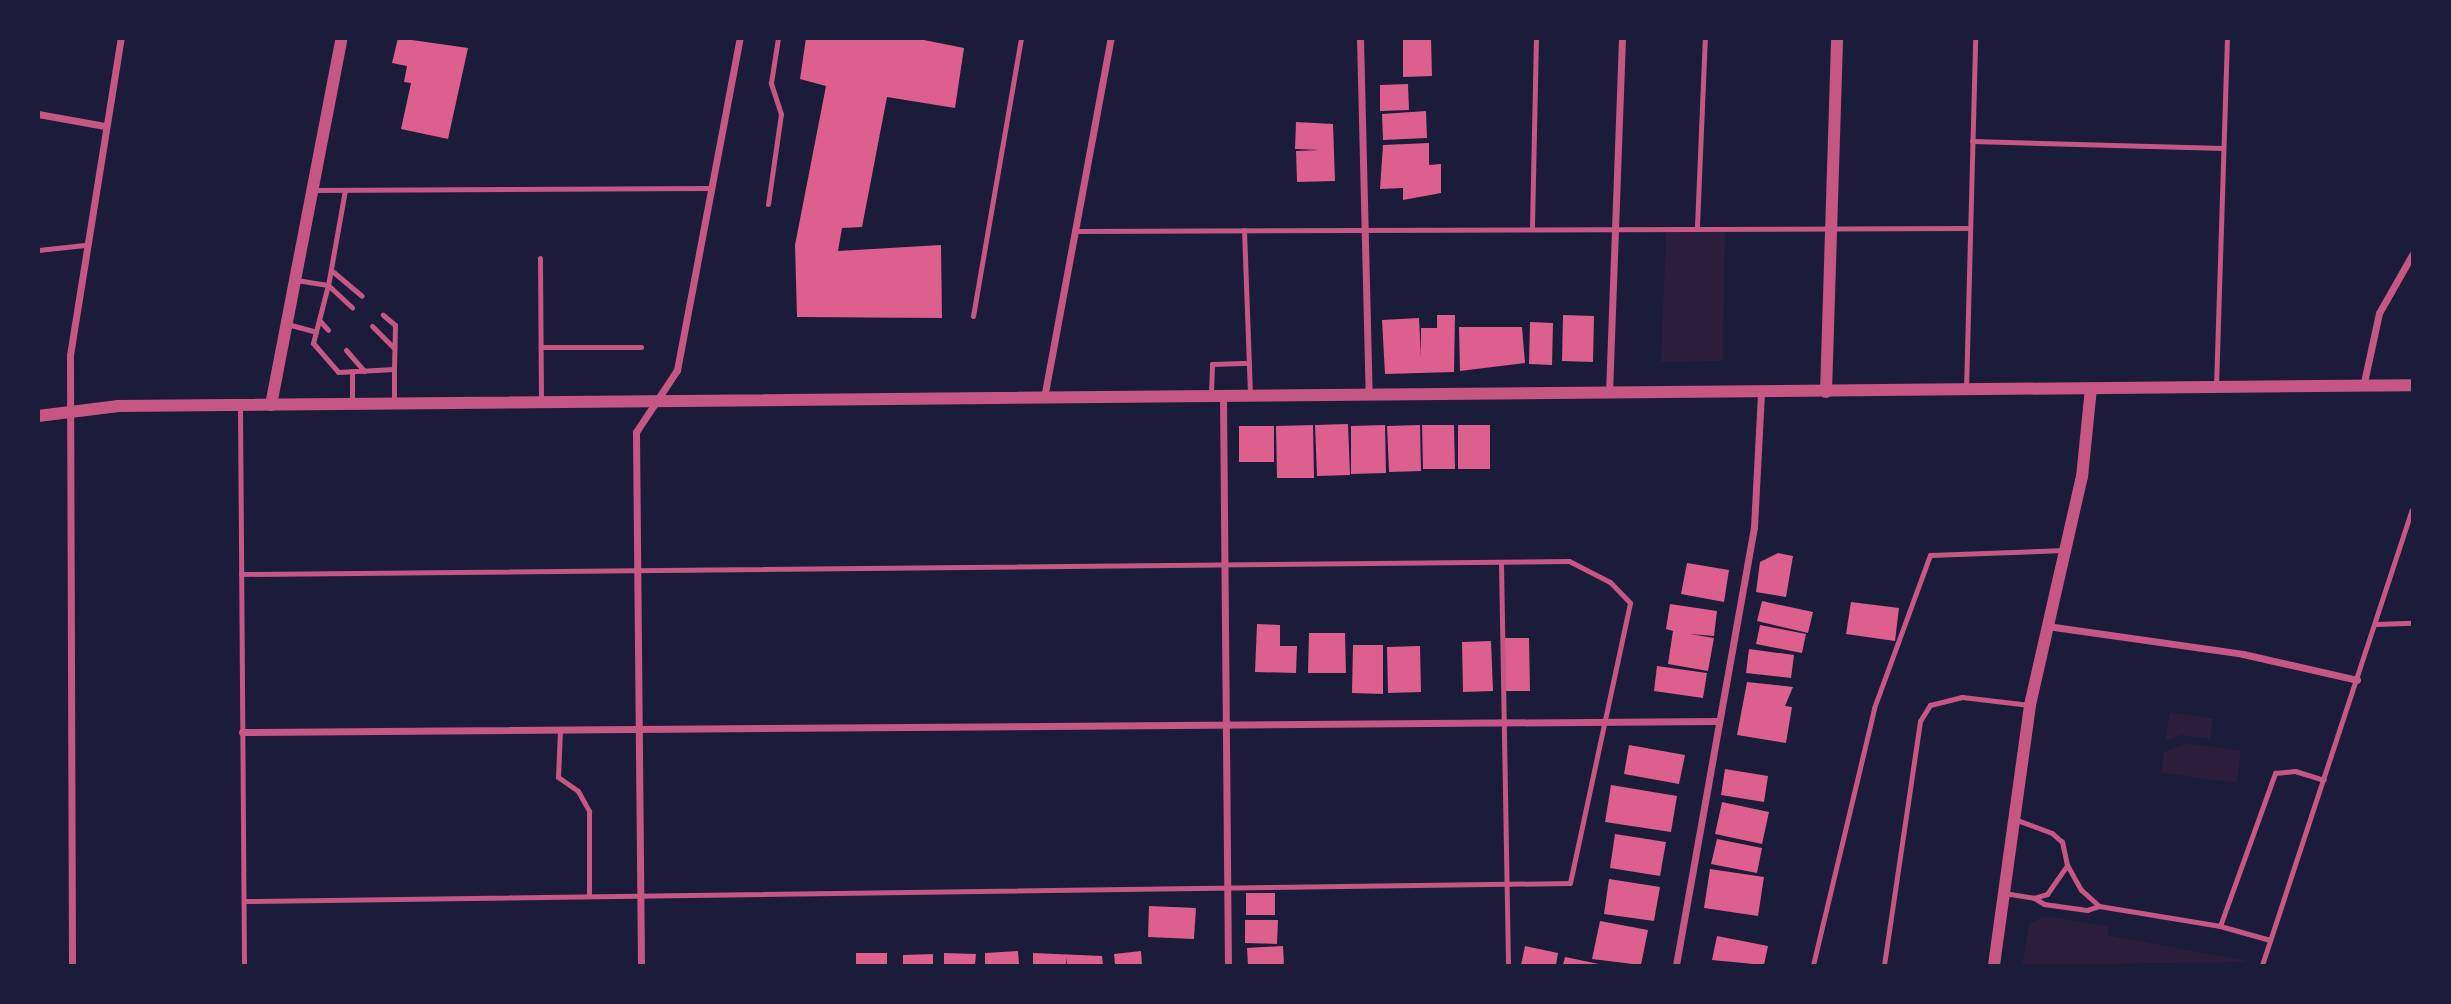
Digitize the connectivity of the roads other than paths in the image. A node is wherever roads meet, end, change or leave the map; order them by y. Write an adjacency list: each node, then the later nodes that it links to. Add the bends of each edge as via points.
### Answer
1 (121, 38): 15 (street)
2 (342, 38): 19 (street)
3 (740, 38): 18 (street)
4 (778, 38): 21 (lane, via 771,83 781,114)
5 (1021, 38): 40 (lane)
6 (1111, 38): 29 (street)
7 (1360, 38): 27 (street)
8 (1536, 38): 24 (lane)
9 (1622, 38): 25 (street)
10 (1705, 38): 22 (lane)
11 (1837, 38): 23 (street)
12 (1975, 38): 16 (lane)
13 (2227, 38): 17 (lane)
14 (38, 114): 15 (street)
15 (106, 126): 30 (street)
16 (1972, 141): 17 (lane); 26 (lane)
17 (2224, 148): 55 (lane)
18 (712, 188): 20 (lane); 66 (street, via 677,370)
19 (313, 190): 20 (lane); 35 (street)
20 (345, 190): 34 (lane)
21 (768, 204)
22 (1697, 226): 23 (lane); 25 (lane)
23 (1829, 226): 26 (lane); 59 (street)
24 (1532, 227): 25 (lane); 27 (lane)
25 (1616, 227): 60 (street)
26 (1968, 228): 58 (lane)
27 (1364, 229): 28 (lane); 62 (street)
28 (1244, 230): 29 (lane); 50 (lane)
29 (1074, 231): 65 (street)
30 (85, 246): 31 (lane); 72 (street)
31 (38, 250)
32 (2413, 255): 56 (street, via 2379,313)
33 (540, 258): 46 (lane)
34 (331, 270): 36 (lane); 37 (lane)
35 (296, 280): 36 (lane); 42 (street)
36 (328, 285): 38 (lane); 41 (lane)
37 (362, 296)
38 (352, 307)
39 (383, 315): 48 (lane, via 395,325)
40 (974, 316)
41 (320, 321): 44 (lane); 45 (lane)
42 (287, 324): 45 (lane); 70 (street)
43 (372, 326): 48 (lane)
44 (328, 330)
45 (316, 332): 52 (lane, via 313,343 338,372)
46 (541, 347): 47 (lane); 67 (lane)
47 (641, 347)
48 (394, 348): 51 (lane)
49 (346, 350): 53 (lane)
50 (1249, 363): 63 (lane, via 1212,364); 64 (lane)
51 (394, 369): 53 (lane); 69 (lane)
52 (352, 371): 53 (lane); 68 (lane)
53 (364, 371)
54 (2413, 386): 56 (street)
55 (2216, 387): 56 (street); 57 (street)
56 (2363, 387)
57 (2091, 388): 58 (street); 75 (street, via 2087,447)
58 (1966, 390): 59 (street)
59 (1826, 392): 61 (street)
60 (1609, 393): 61 (street); 62 (street)
61 (1761, 393): 85 (street, via 1754,527)
62 (1369, 396): 64 (street)
63 (1217, 397): 64 (street); 65 (street); 77 (street)
64 (1250, 397)
65 (1044, 398): 66 (street)
66 (657, 400): 67 (street); 78 (street, via 636,432)
67 (541, 401): 69 (street)
68 (352, 404): 69 (street); 70 (street)
69 (394, 404)
70 (271, 405): 71 (street)
71 (240, 406): 72 (street); 79 (lane)
72 (68, 411): 73 (street); 105 (street)
73 (38, 416)
74 (2413, 510): 81 (lane)
75 (2065, 550): 82 (street); 111 (lane, via 1930,555 1874,708)
76 (1501, 563): 77 (lane); 86 (lane, via 1569,561 1610,582 1630,603); 87 (lane)
77 (1224, 565): 78 (lane); 88 (street)
78 (638, 568): 79 (lane); 89 (street)
79 (242, 574): 91 (lane)
80 (2413, 623): 81 (lane)
81 (2376, 624): 83 (lane)
82 (2047, 626): 83 (street, via 2243,654); 84 (street)
83 (2357, 680): 92 (lane)
84 (2030, 705): 93 (street); 112 (lane, via 1962,696 1930,705 1920,721)
85 (1717, 721): 86 (street); 110 (street)
86 (1607, 722): 87 (street); 95 (lane, via 1570,883)
87 (1506, 723): 88 (street); 95 (lane)
88 (1226, 725): 89 (street); 96 (street)
89 (639, 729): 90 (street); 98 (street)
90 (560, 730): 91 (street); 99 (lane, via 558,776 578,791 589,811)
91 (242, 732): 101 (lane)
92 (2324, 780): 103 (lane, via 2295,771 2275,774); 104 (lane)
93 (2014, 820): 94 (lane, via 2052,833 2062,842); 97 (street)
94 (2067, 865): 100 (lane, via 2047,894); 102 (lane, via 2081,890)
95 (1509, 887): 96 (lane); 109 (lane)
96 (1228, 890): 98 (lane); 108 (street)
97 (2004, 893): 100 (lane); 113 (street)
98 (641, 894): 99 (lane); 107 (street)
99 (589, 895): 101 (lane)
100 (2034, 898): 102 (lane, via 2044,904 2087,910)
101 (244, 901): 106 (lane)
102 (2099, 906): 103 (lane)
103 (2220, 926): 104 (lane)
104 (2270, 940): 114 (lane)
105 (72, 965)
106 (244, 965)
107 (642, 965)
108 (1228, 965)
109 (1508, 965)
110 (1676, 965)
111 (1813, 965)
112 (1884, 965)
113 (1994, 965)
114 (2262, 965)

